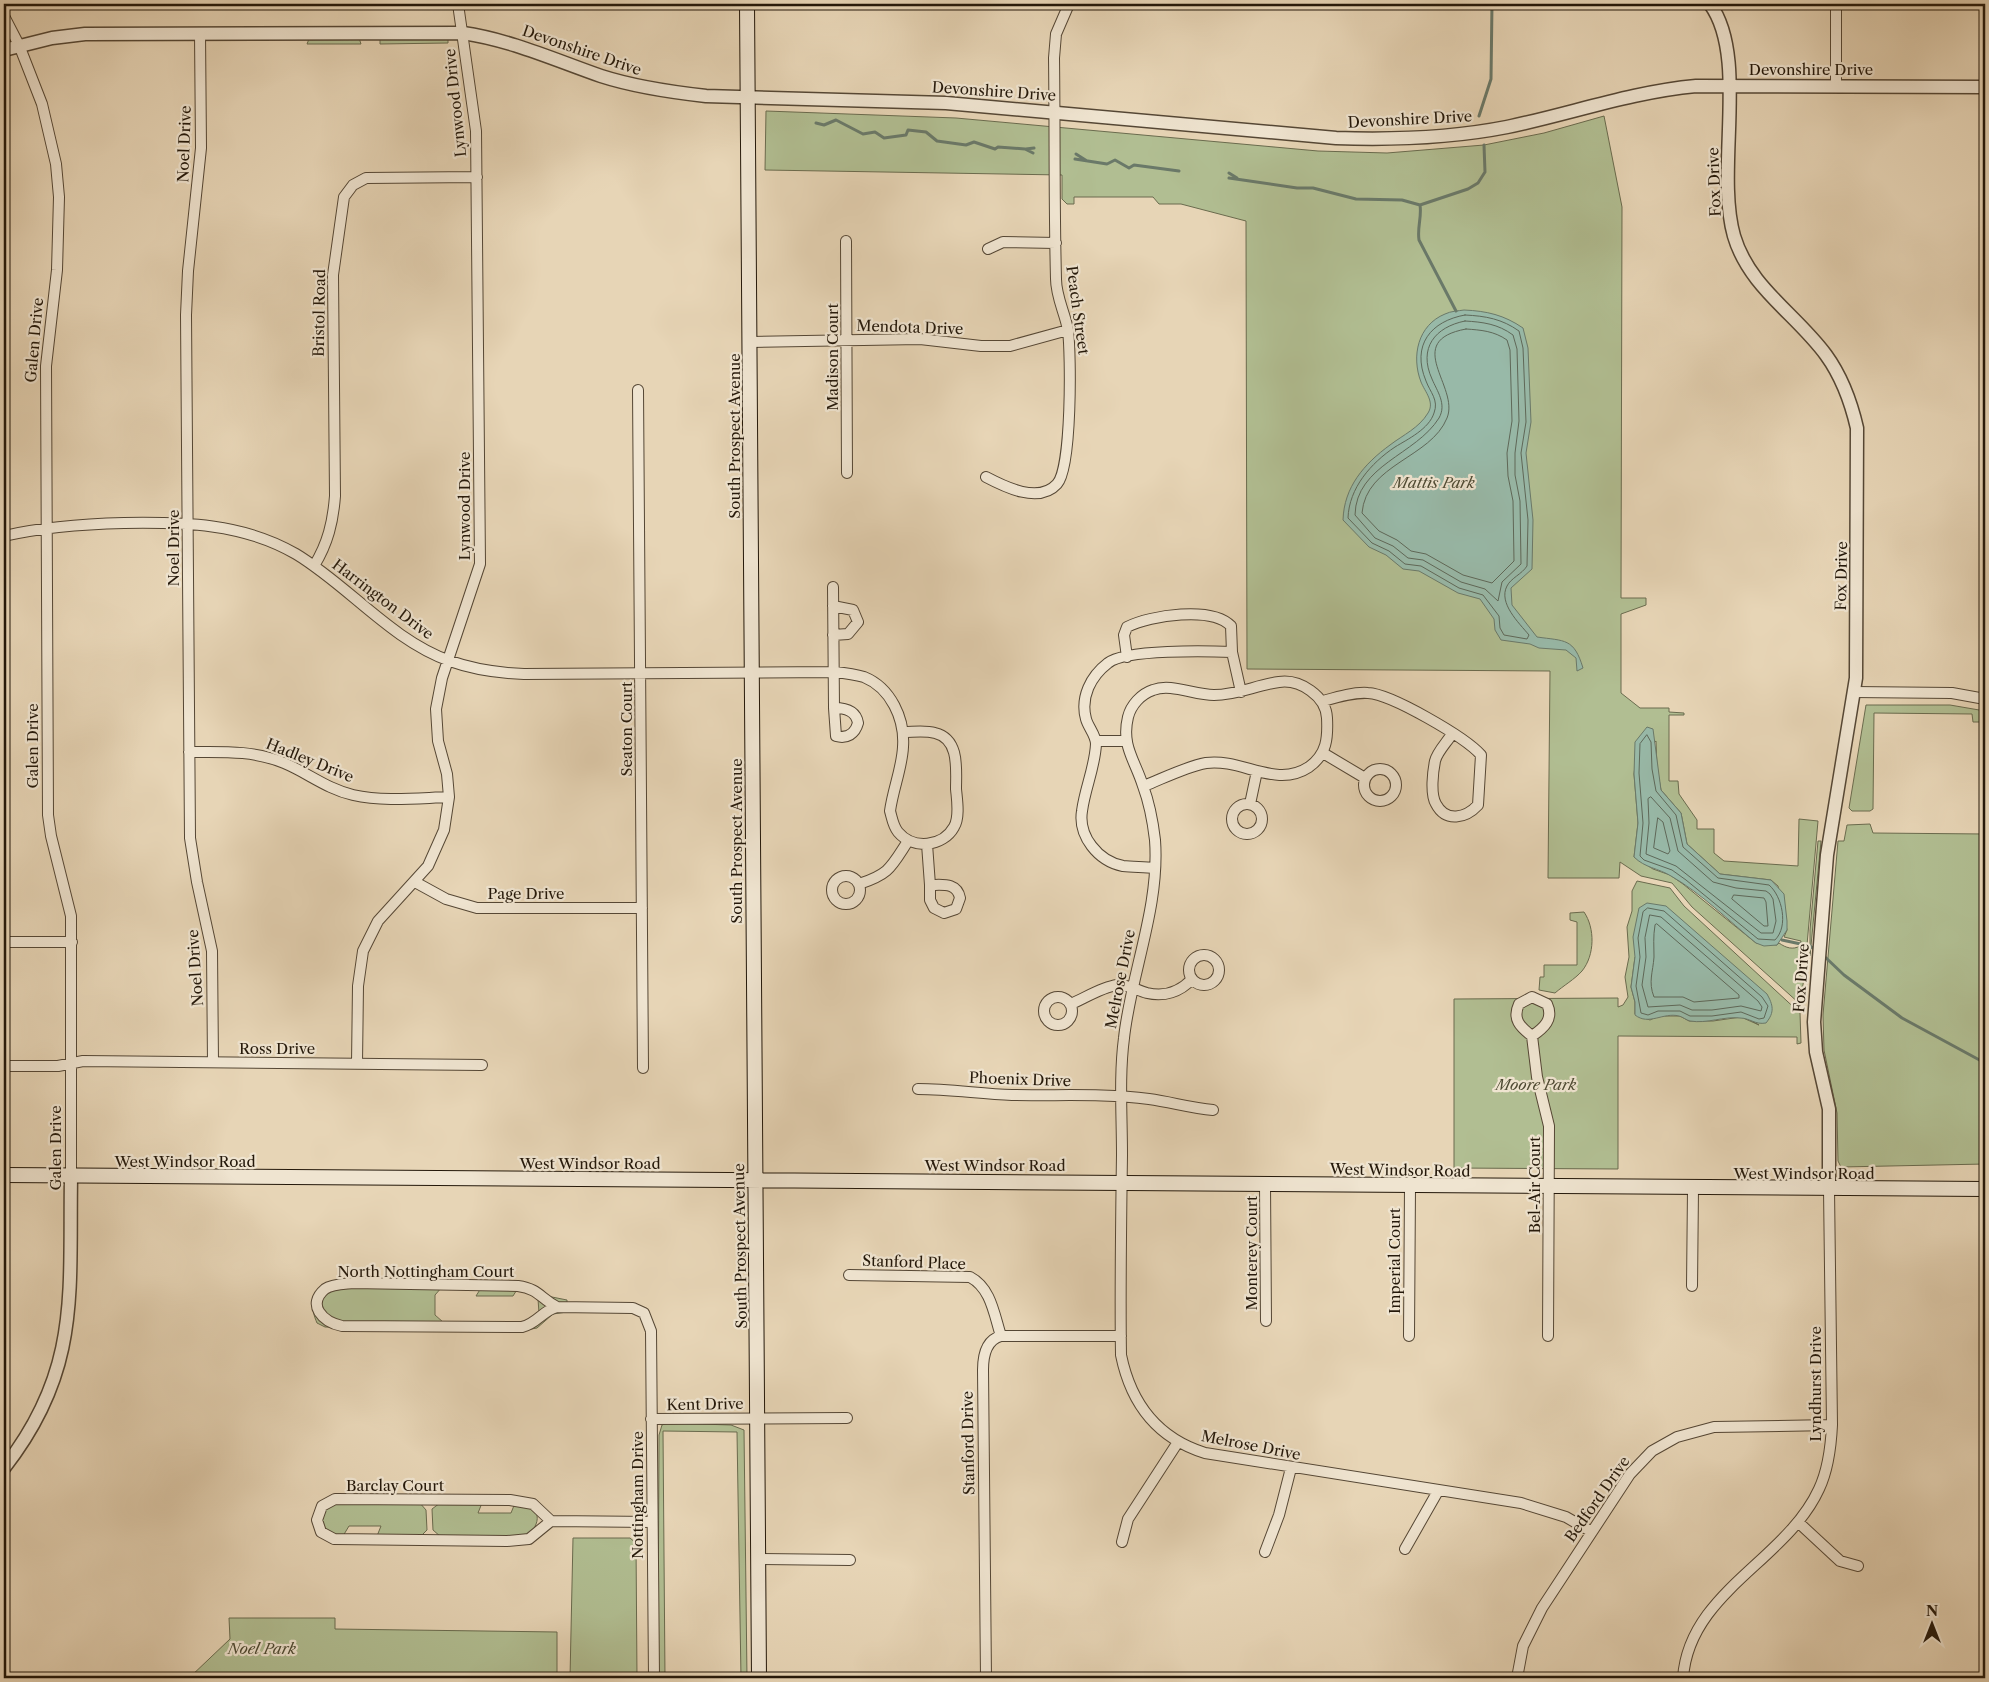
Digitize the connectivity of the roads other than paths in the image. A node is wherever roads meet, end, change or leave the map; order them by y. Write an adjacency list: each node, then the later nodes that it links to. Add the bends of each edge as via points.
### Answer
1 (458, 4): 8 (street, Lynwood Drive)
2 (748, 4): 14 (main road, South Prospect Avenue)
3 (1069, 4): 15 (street, Peach Street, via 1056,34)
4 (1710, 4): 11 (street, Fox Drive, via 1726,41)
5 (1836, 4): 12 (street)
6 (4, 16): 9 (street, Galen Drive)
7 (200, 33): 8 (street, Devonshire Drive); 9 (street, Devonshire Drive, via 76,35); 26 (street, Noel Drive, via 201,148 186,315)
8 (463, 33): 14 (street, Devonshire Drive, via 514,44 642,87 706,96); 16 (street, Lynwood Drive, via 475,121)
9 (19, 45): 10 (street, Devonshire Drive); 27 (street, Galen Drive, via 50,134 59,197 57,270 46,366)
10 (4, 50)
11 (1728, 86): 12 (street, Devonshire Drive); 15 (street, Devonshire Drive, via 1663,89 1492,130 1375,139); 40 (street, Fox Drive, via 1728,190 1736,243 1758,282 1836,369 1857,428 1858,575)
12 (1836, 86): 13 (street, Devonshire Drive)
13 (1985, 87)
14 (748, 96): 15 (street, Devonshire Drive, via 937,103); 22 (main road, South Prospect Avenue)
15 (1055, 112): 18 (street, Peach Street)
16 (476, 177): 29 (street, Bristol Road, via 366,178 352,184 344,197 333,275 333,523); 35 (street, Lynwood Drive, via 480,564)
17 (846, 241): 21 (street, Madison Court)
18 (1056, 243): 19 (street, via 1003,242); 20 (street, Peach Street, via 1056,281)
19 (988, 249)
20 (1068, 330): 21 (street, Mendota Drive, via 1010,346 920,339); 25 (street, Peach Street, via 1071,376 1061,477 1050,490 1042,492 1008,488)
21 (847, 339): 22 (street, Mendota Drive); 24 (street, Madison Court)
22 (750, 342): 36 (main road, South Prospect Avenue)
23 (638, 390): 38 (street, Seaton Court)
24 (847, 473)
25 (986, 477)
26 (188, 523): 27 (street, Harrington Drive); 29 (street, Harrington Drive, via 238,531 266,540); 48 (street, Noel Drive)
27 (46, 528): 28 (street, Harrington Drive); 63 (street, Galen Drive, via 48,815 52,844 68,898)
28 (4, 536)
29 (314, 566): 35 (street, Harrington Drive, via 413,643)
30 (833, 587): 31 (street)
31 (833, 606): 32 (street); 32 (street, via 853,610 858,622 848,634)
32 (833, 635): 37 (street)
33 (1232, 652): 34 (street, via 1178,650); 34 (street, via 1231,626 1225,620 1217,616 1176,615 1127,627 1124,635); 39 (street)
34 (1128, 657): 46 (street, via 1110,661 1092,679 1084,698 1086,719)
35 (449, 661): 38 (street, Harrington Drive, via 499,673); 53 (street, Lynwood Drive, via 436,709 438,741)
36 (752, 672): 37 (street, Harrington Drive); 38 (street, Harrington Drive); 79 (main road, South Prospect Avenue)
37 (834, 672): 43 (street); 44 (street, Harrington Drive, via 865,678 880,688 895,706)
38 (641, 674): 61 (street, Seaton Court)
39 (1241, 692): 42 (street, via 1279,682 1292,683); 47 (street, via 1209,695 1168,688 1154,689 1134,703 1129,712)
40 (1854, 692): 41 (street, via 1952,693); 85 (street, Fox Drive, via 1828,854 1814,1022 1816,1052 1829,1109)
41 (1985, 699)
42 (1323, 701): 45 (street, via 1350,694 1389,697); 49 (street, via 1327,718)
43 (834, 708)
44 (904, 732): 55 (street, via 890,811 898,832); 56 (street, via 937,734 950,745 956,757 955,827 944,838)
45 (1452, 734): 45 (street, via 1473,746 1480,755 1478,805 1471,813 1459,817 1446,815 1435,804 1433,793 1435,759)
46 (1096, 741): 47 (street); 57 (street, via 1082,812 1082,831 1093,848 1104,857 1122,865)
47 (1125, 741): 52 (street, Melrose Drive)
48 (189, 752): 53 (street, Hadley Drive, via 236,752 271,758 323,785 354,795 376,798); 68 (street, Noel Drive, via 193,862 212,950)
49 (1323, 753): 50 (street, via 1313,764 1293,774 1282,776); 51 (street)
50 (1257, 771): 52 (street, via 1226,763 1206,764); 54 (street)
51 (1365, 778)
52 (1144, 786): 57 (street, Melrose Drive, via 1155,840)
53 (449, 797): 58 (street, Lynwood Drive, via 438,848)
54 (1250, 804)
55 (908, 841): 56 (street); 59 (street, via 889,870 880,877)
56 (927, 844): 60 (street)
57 (1154, 868): 65 (street, Melrose Drive, via 1148,917)
58 (415, 882): 61 (street, Page Drive, via 446,899 478,908); 70 (street, Lynwood Drive, via 378,921 363,951 358,986)
59 (859, 884)
60 (930, 886)
61 (642, 908): 73 (street, Seaton Court)
62 (4, 942): 63 (street)
63 (72, 942): 69 (street, Galen Drive)
64 (1192, 979): 65 (street, via 1185,986 1164,994)
65 (1133, 987): 66 (street, via 1116,985); 75 (street, Melrose Drive, via 1124,1039)
66 (1070, 1004)
67 (1532, 1036): 83 (street, Bel-Air Court, via 1534,1063 1549,1126)
68 (213, 1062): 69 (street, Ross Drive, via 83,1061); 70 (street, Ross Drive)
69 (71, 1064): 72 (street, Ross Drive); 78 (street, Galen Drive)
70 (357, 1064): 71 (street, Ross Drive)
71 (482, 1064)
72 (4, 1066)
73 (643, 1068)
74 (918, 1089): 75 (street, Phoenix Drive, via 1004,1095)
75 (1122, 1097): 76 (street, Phoenix Drive); 80 (street)
76 (1213, 1110)
77 (4, 1175): 78 (main road, West Windsor Road)
78 (71, 1177): 79 (main road, West Windsor Road); 100 (street, Galen Drive, via 70,1303 61,1358 43,1408)
79 (754, 1180): 80 (main road, West Windsor Road); 95 (main road, South Prospect Avenue)
80 (1122, 1182): 81 (main road, West Windsor Road); 92 (street, Melrose Drive)
81 (1265, 1185): 82 (main road, West Windsor Road); 90 (street, Monterey Court)
82 (1410, 1186): 83 (main road, West Windsor Road); 93 (street, Imperial Court)
83 (1550, 1187): 84 (main road, West Windsor Road); 94 (street, Bel-Air Court)
84 (1693, 1189): 85 (main road, West Windsor Road); 88 (street)
85 (1829, 1189): 86 (main road, West Windsor Road); 98 (street, Lyndhurst Drive)
86 (1985, 1190)
87 (849, 1274): 91 (street, Stanford Place, via 970,1277 988,1294)
88 (1692, 1286)
89 (557, 1306): 89 (street, North Nottingham Court, via 531,1325 522,1327 342,1326 324,1321 318,1301 330,1286 353,1283 518,1286 531,1288); 97 (street, Nottingham Drive, via 634,1308 644,1313 651,1331)
90 (1266, 1322)
91 (1001, 1336): 92 (street); 115 (street, Stanford Drive, via 992,1341 983,1358)
92 (1121, 1336): 99 (street, Melrose Drive, via 1125,1374 1132,1394 1151,1421)
93 (1409, 1336)
94 (1548, 1336)
95 (759, 1418): 96 (street, Kent Drive); 97 (street, Kent Drive); 110 (main road, South Prospect Avenue)
96 (847, 1418)
97 (652, 1419): 104 (street, Nottingham Drive)
98 (1832, 1425): 105 (street, Lyndhurst Drive, via 1830,1450 1820,1487); 106 (street, Bedford Drive, via 1726,1426 1677,1437 1641,1462)
99 (1178, 1442): 101 (street, Melrose Drive, via 1205,1453); 107 (street, via 1128,1518)
100 (4, 1468)
101 (1291, 1468): 102 (street, Melrose Drive); 109 (street)
102 (1438, 1491): 106 (street, Melrose Drive, via 1549,1510); 108 (street)
103 (550, 1521): 103 (street, Barclay Court, via 529,1540 507,1542 334,1539 320,1532 317,1520 322,1506 335,1500 510,1500 533,1504); 104 (street)
104 (652, 1522): 113 (street, Nottingham Drive)
105 (1798, 1522): 112 (street, via 1840,1561); 117 (street, Lyndhurst Drive, via 1709,1612 1693,1639)
106 (1592, 1532): 116 (street, Bedford Drive, via 1529,1630)
107 (1122, 1542)
108 (1405, 1549)
109 (1265, 1552)
110 (760, 1559): 111 (street); 114 (main road, South Prospect Avenue)
111 (850, 1560)
112 (1858, 1566)
113 (654, 1678)
114 (759, 1678)
115 (986, 1678)
116 (1517, 1678)
117 (1683, 1678)

